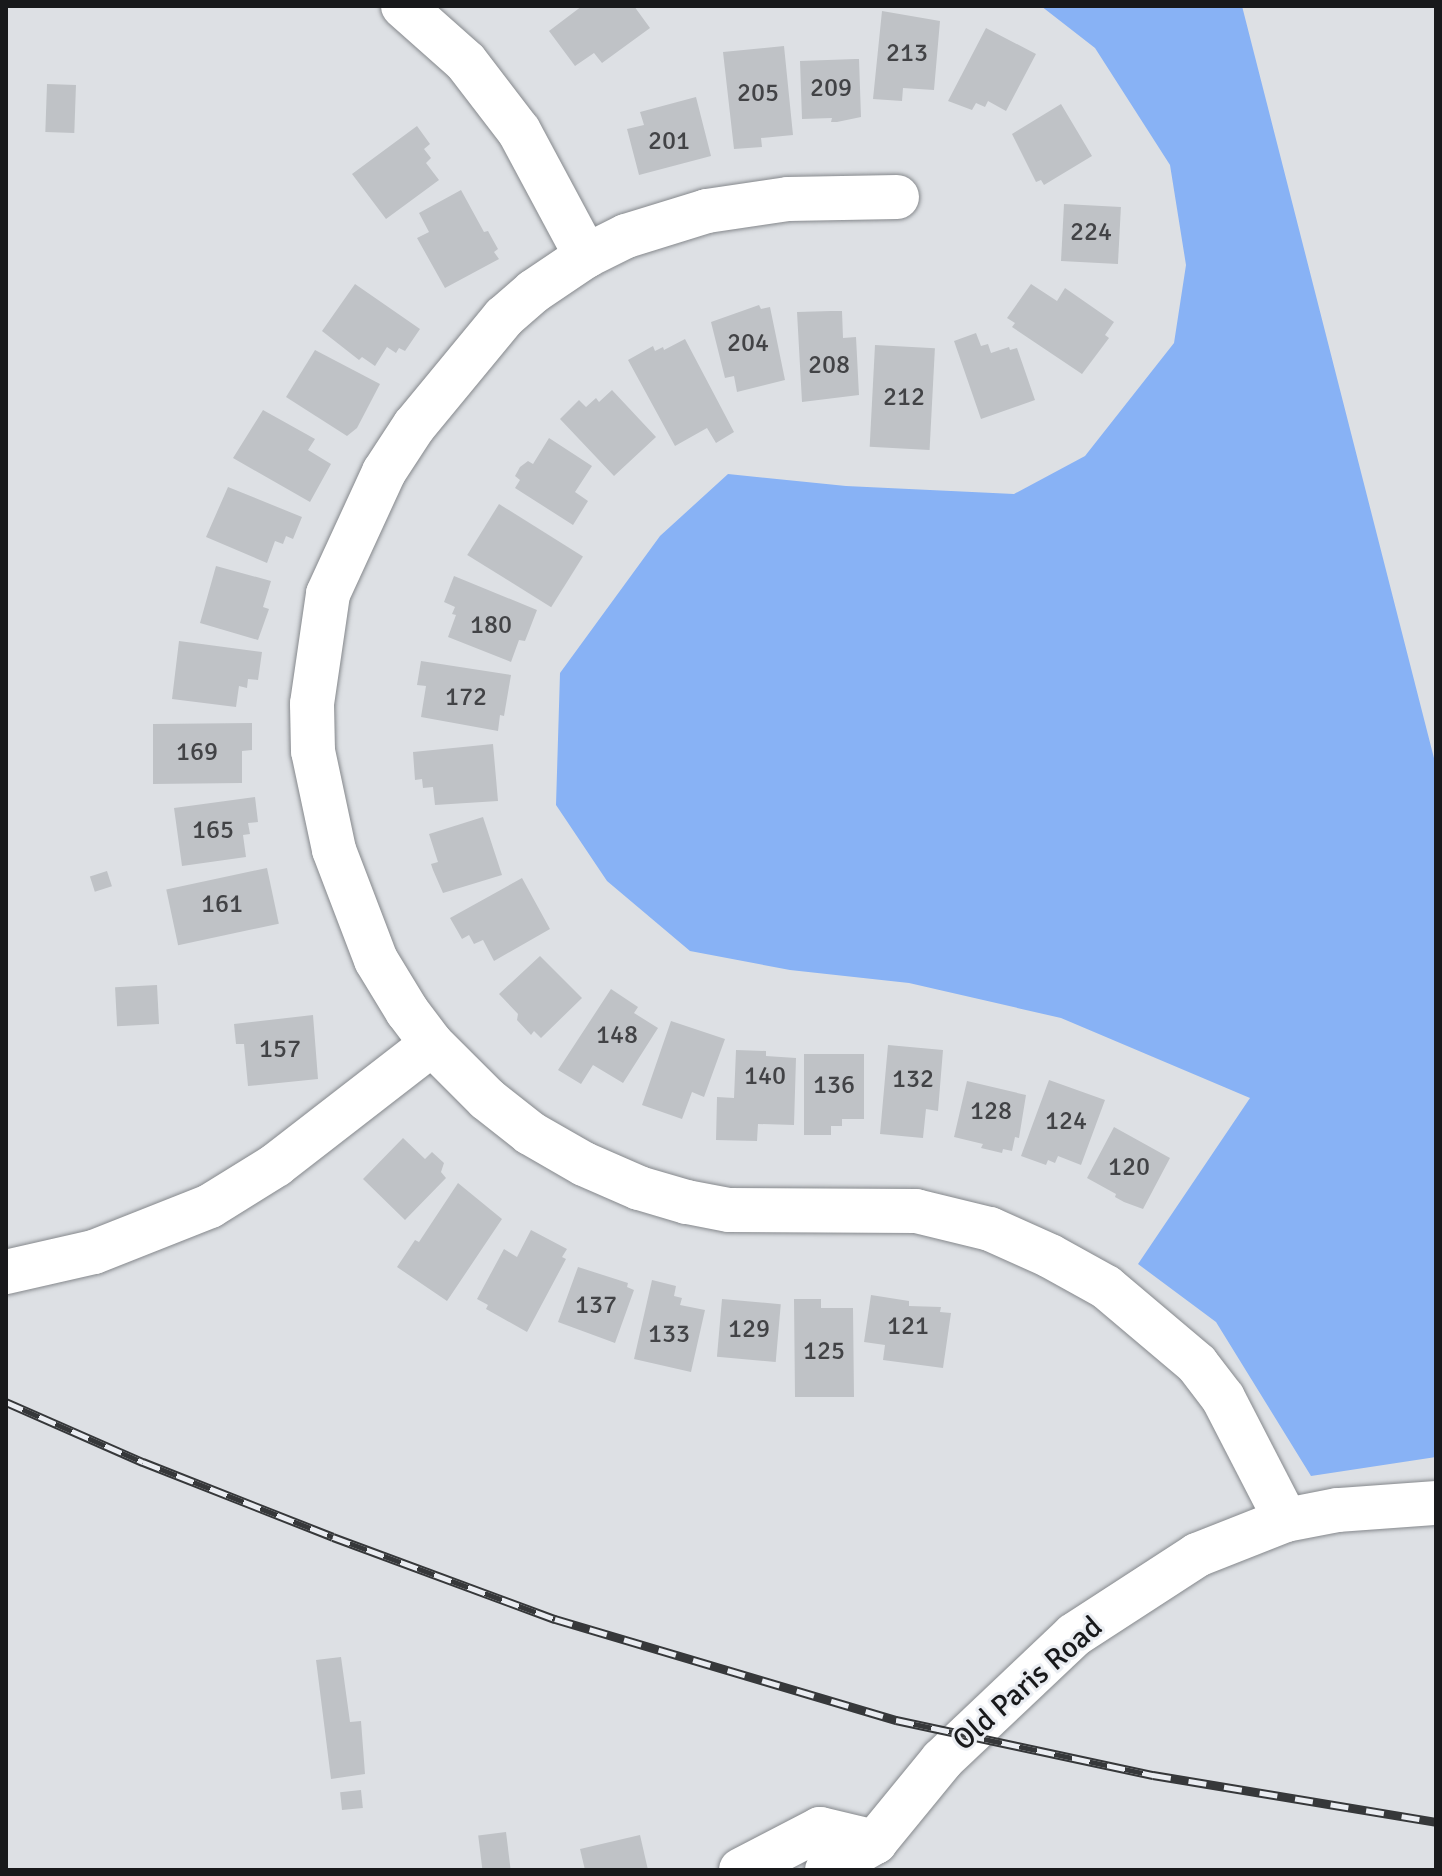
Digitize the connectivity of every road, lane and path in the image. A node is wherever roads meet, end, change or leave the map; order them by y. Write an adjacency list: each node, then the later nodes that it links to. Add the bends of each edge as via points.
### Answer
1 (403, 6): 3 (street, via 466,62 519,131)
2 (897, 197): 3 (street, via 788,199 707,211 626,236)
3 (586, 256): 4 (street, via 504,317 414,426 384,472 328,594 312,704 320,797 371,948)
4 (432, 1044): 5 (street, via 276,1165 210,1206 94,1252); 7 (street, via 530,1133 639,1188 729,1210 916,1211 990,1229 1078,1271 1133,1307 1197,1364 1223,1398)
5 (6, 1272)
6 (1436, 1503): 7 (street, Old Paris Road, via 1338,1510)
7 (1286, 1520): 8 (street, Old Paris Road, via 1197,1555 1074,1635 942,1760)
8 (873, 1861): 9 (street, via 820,1829); 10 (street, Old Paris Road)
9 (741, 1870)
10 (827, 1870)

